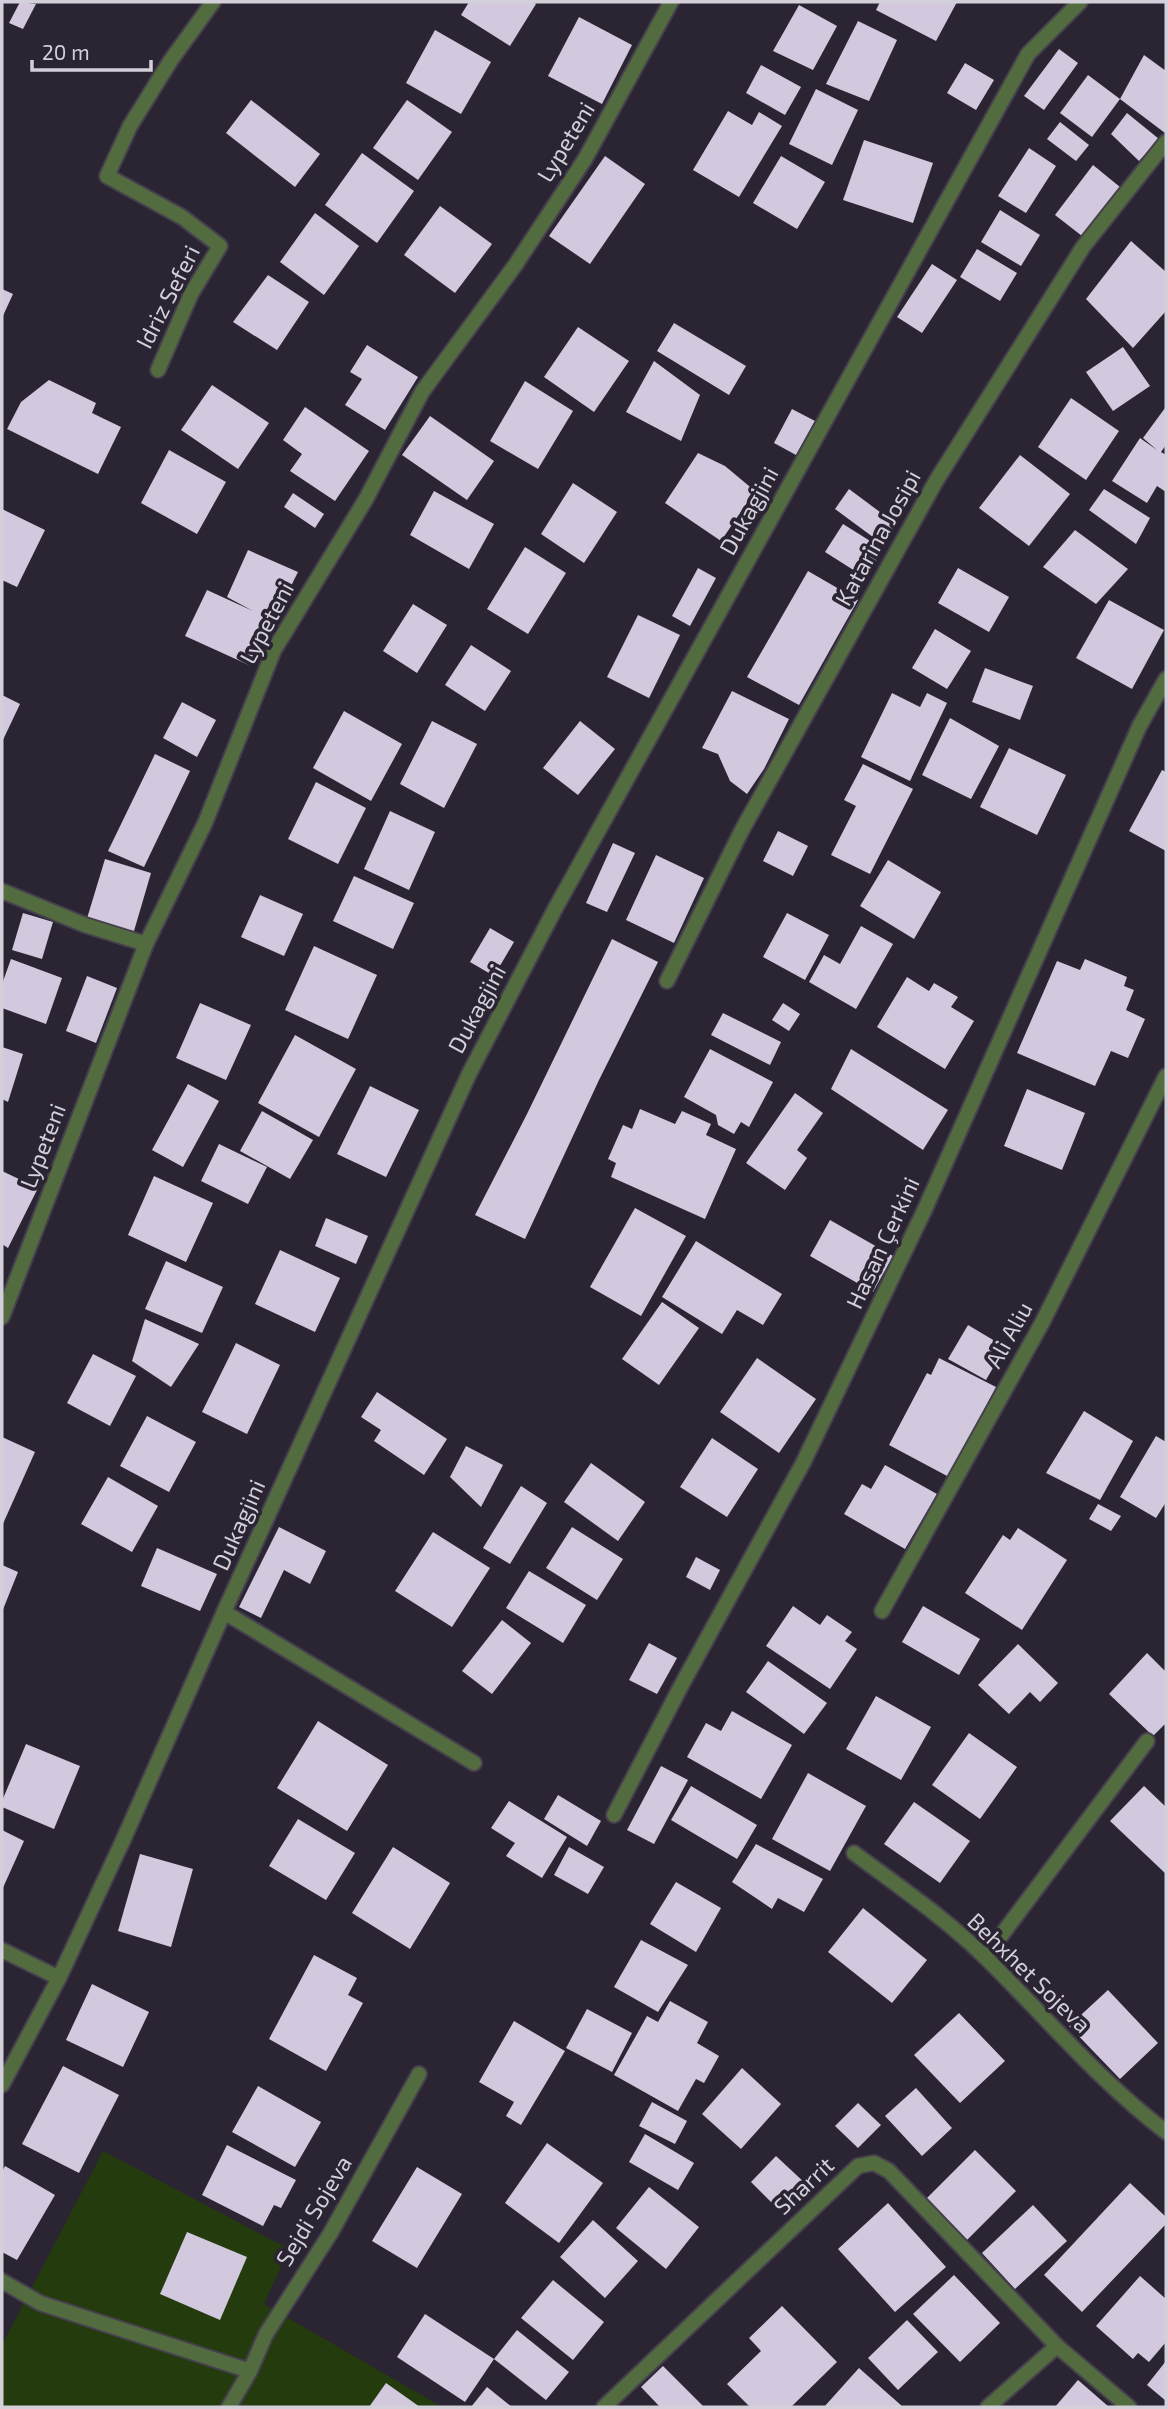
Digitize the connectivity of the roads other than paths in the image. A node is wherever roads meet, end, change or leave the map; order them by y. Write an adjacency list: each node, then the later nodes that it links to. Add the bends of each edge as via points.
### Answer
1 (213, 2): 5 (street, Idriz Seferi, via 130,125 107,176 182,217 220,246 191,294)
2 (671, 2): 8 (street, Lypeteni, via 585,159 516,264 422,392 366,499 274,650 205,822)
3 (1080, 2): 13 (street, Dukagjini, via 1028,54 555,909 469,1074)
4 (1166, 142): 9 (street, Katarina Josipi, via 1083,247 936,481 742,830)
5 (158, 370)
6 (1166, 679): 16 (street, Hasan Çerkini, via 1139,727 931,1197 803,1463)
7 (2, 891): 8 (street)
8 (146, 944): 11 (street, Lypeteni)
9 (667, 981)
10 (1166, 1076): 12 (street, Ali Aliu, via 1042,1323)
11 (2, 1317)
12 (882, 1611)
13 (224, 1612): 15 (street); 20 (street, Dukagjini)
14 (1146, 1741): 19 (street)
15 (474, 1763)
16 (614, 1815)
17 (854, 1853): 19 (street, Behxhet Sojeva)
18 (2, 1950): 20 (street)
19 (985, 1957): 23 (street, Behxhet Sojeva, via 1139,2112)
20 (59, 1978): 22 (street, Dukagjini)
21 (419, 2074): 26 (street, Sejdi Sojeva, via 330,2234 266,2334)
22 (2, 2085)
23 (1166, 2132)
24 (2, 2281): 26 (street, via 40,2303)
25 (1057, 2346): 28 (street, Sharrit, via 889,2171 874,2163 858,2166); 29 (street); 30 (street, Sharrit)
26 (250, 2371): 27 (street, Sejdi Sojeva)
27 (229, 2407)
28 (604, 2407)
29 (988, 2407)
30 (1129, 2407)

